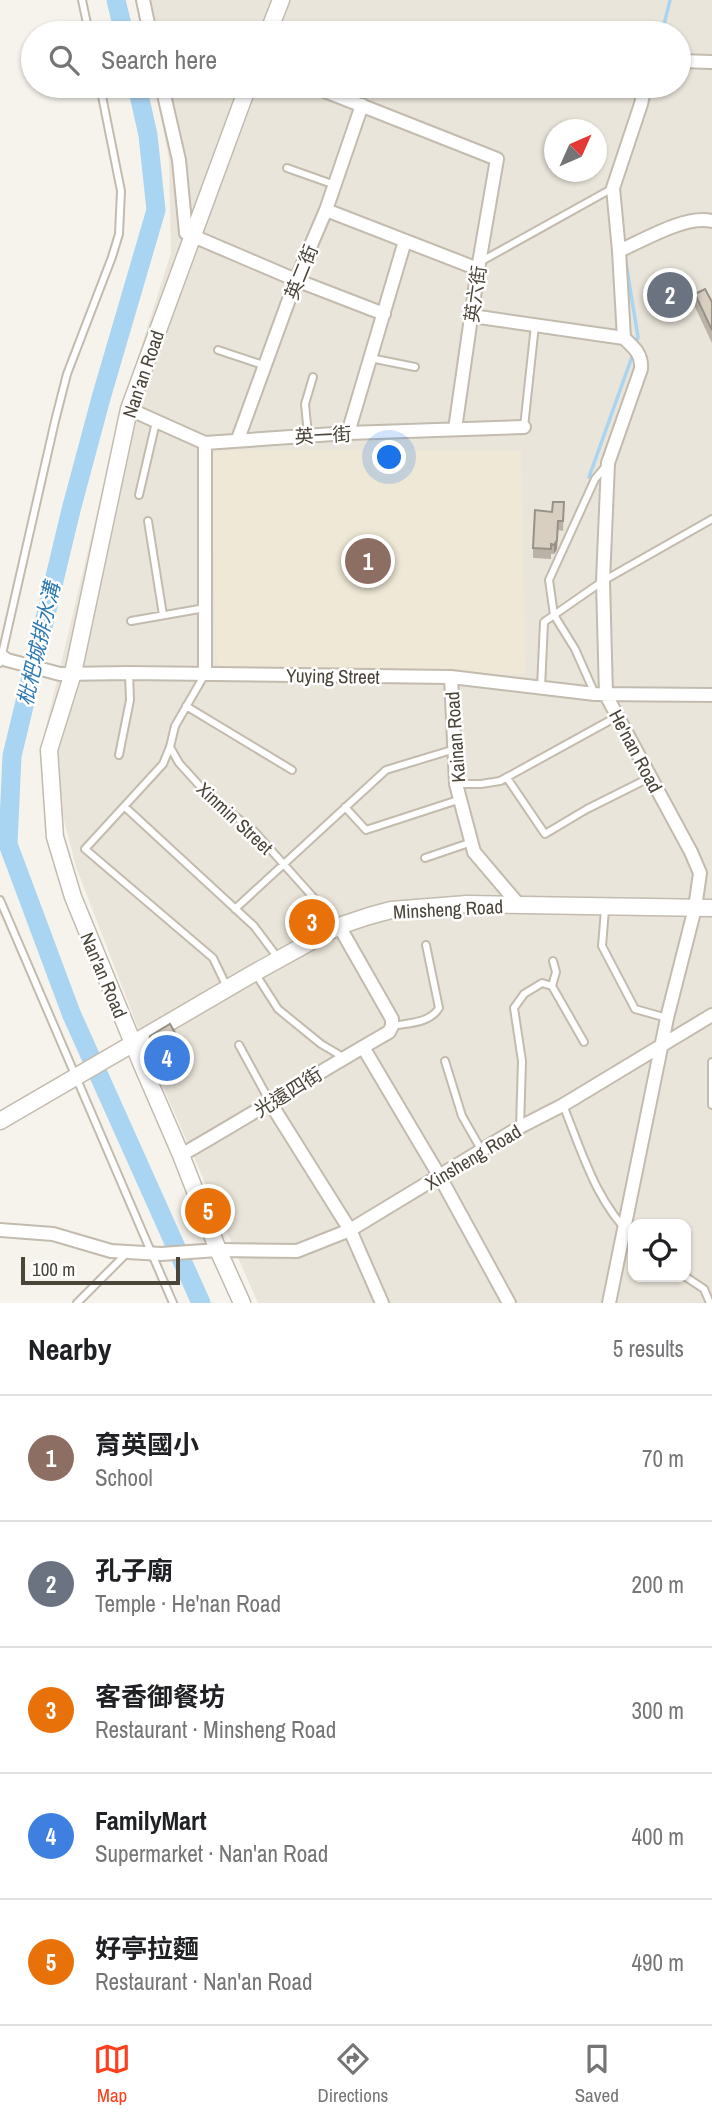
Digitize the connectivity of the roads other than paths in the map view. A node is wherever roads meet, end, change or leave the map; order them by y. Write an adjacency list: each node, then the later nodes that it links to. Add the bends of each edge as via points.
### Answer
1 (82, 0): 4 (lane)
2 (143, 0): 5 (street)
3 (281, 0): 6 (street)
4 (86, 21)
5 (147, 21)
6 (273, 21)
7 (691, 61): 8 (street)
8 (712, 62)
9 (102, 98): 51 (lane, via 121,191 119,233 67,374)
10 (165, 98): 20 (street, via 179,160 186,233)
11 (244, 98): 20 (street, Nan’an Road)
12 (344, 98): 14 (street)
13 (642, 98): 17 (street)
14 (362, 105): 16 (street, 英二街); 23 (street, 英六街, via 497,159)
15 (287, 168): 16 (lane)
16 (335, 185): 18 (street, 英二街)
17 (613, 188): 22 (street, He'nan Road); 23 (lane)
18 (326, 210): 21 (street); 24 (street, 英二街)
19 (712, 221): 22 (street, via 685,222)
20 (191, 236): 24 (street); 34 (street, Nan’an Road)
21 (405, 241): 23 (street); 25 (street)
22 (619, 251): 28 (street, He'nan Road)
23 (479, 265): 26 (street, 英六街)
24 (296, 280): 25 (street); 31 (street, 英二街)
25 (384, 314): 30 (street)
26 (472, 316): 27 (street); 37 (street, 英六街)
27 (535, 325): 28 (street); 36 (lane)
28 (624, 338): 42 (street, He'nan Road, via 639,352 640,369)
29 (218, 350): 31 (lane)
30 (370, 359): 32 (lane); 38 (street)
31 (265, 366): 40 (street, 英二街)
32 (415, 367)
33 (313, 377): 39 (lane, via 305,404)
34 (129, 410): 35 (street); 52 (street, Nan’an Road)
35 (156, 422): 41 (street); 43 (lane)
36 (524, 427): 37 (street, 英一街)
37 (456, 429): 38 (street, 英一街)
38 (348, 433): 39 (street, 英一街)
39 (308, 435): 40 (street, 英一街)
40 (238, 439): 41 (street, 英一街)
41 (205, 443): 47 (street)
42 (608, 463): 46 (street, He'nan Road); 49 (lane, via 595,479 549,580)
43 (139, 495)
44 (712, 519): 46 (lane)
45 (148, 521): 48 (lane)
46 (603, 581): 49 (lane); 57 (street, He'nan Road)
47 (205, 608): 48 (lane); 54 (street)
48 (163, 615): 50 (lane)
49 (554, 615): 56 (lane, via 544,622); 57 (lane)
50 (131, 621)
51 (2, 658): 52 (street, Yuying Street)
52 (66, 673): 53 (street, Yuying Street); 93 (street, Nan'an Road, via 50,750 55,837 73,897)
53 (129, 673): 54 (street, Yuying Street); 63 (lane, via 130,700)
54 (205, 674): 55 (street, Yuying Street); 59 (lane)
55 (451, 677): 56 (street, Yuying Street); 62 (street, Kainan Road)
56 (541, 688): 57 (street, Yuying Street)
57 (601, 694): 58 (street, Yuying Street); 60 (street, He'nan Road)
58 (712, 695)
59 (186, 706): 61 (lane); 64 (lane)
60 (618, 716): 65 (street, He'nan Road); 66 (lane)
61 (170, 747): 69 (lane, via 163,764); 73 (lane, Xinmin Street, via 178,763 208,795 254,831)
62 (455, 749): 67 (street, Kainan Road); 70 (lane, via 386,770)
63 (119, 755)
64 (292, 770)
65 (651, 777): 66 (lane, via 545,834); 77 (street, He'nan Road, via 700,873)
66 (507, 778): 67 (lane)
67 (456, 784): 68 (street, Kainan Road)
68 (461, 799): 70 (lane, via 366,830); 71 (street, Kainan Road)
69 (125, 807): 79 (lane); 86 (lane, via 85,849 214,958)
70 (345, 807): 73 (lane)
71 (472, 842): 72 (lane); 75 (street, Kainan Road, via 474,852)
72 (425, 858)
73 (283, 864): 79 (lane); 80 (lane, Xinmin Street)
74 (0, 900): 98 (lane)
75 (519, 905): 76 (street, Minsheng Road); 80 (street, Minsheng Road, via 391,911)
76 (606, 905): 77 (street, Minsheng Road); 88 (lane, via 602,946 635,1009)
77 (695, 908): 78 (street, Minsheng Road); 88 (street, He'nan Road)
78 (712, 908)
79 (236, 909): 82 (lane)
80 (339, 926): 82 (street, Minsheng Road); 89 (street, Xinmin Street)
81 (426, 945): 89 (lane, via 439,1008 435,1016)
82 (279, 959): 84 (street, Minsheng Road)
83 (553, 961): 85 (lane)
84 (254, 973): 86 (street, Minsheng Road); 95 (lane, via 278,1009)
85 (552, 986): 90 (lane); 103 (lane, via 541,983 514,1008 522,1061)
86 (228, 988): 93 (street, Minsheng Road)
87 (712, 1015): 91 (street, Xinsheng Road)
88 (667, 1018): 91 (street, He'nan Road)
89 (393, 1026): 94 (street, 光遠四街)
90 (584, 1042)
91 (662, 1044): 100 (street, Xinsheng Road); 107 (street, He'nan Road)
92 (239, 1045): 99 (lane)
93 (131, 1046): 98 (street, Minsheng Road); 105 (street, Nan'an Road)
94 (363, 1047): 95 (street, 光遠四街); 106 (street)
95 (343, 1058): 99 (street, 光遠四街)
96 (445, 1060): 104 (lane, via 462,1115)
97 (712, 1062): 101 (lane)
98 (78, 1076): 102 (street); 114 (lane)
99 (271, 1104): 105 (street, 光遠四街); 109 (street)
100 (563, 1105): 103 (street, Xinsheng Road); 110 (lane, via 603,1201)
101 (712, 1105)
102 (0, 1121)
103 (520, 1127): 104 (street, Xinsheng Road)
104 (482, 1151): 106 (street, Xinsheng Road)
105 (181, 1155): 112 (street, Nan'an Road)
106 (440, 1177): 109 (street, Xinsheng Road); 120 (street)
107 (632, 1219)
108 (0, 1230): 113 (street, via 53,1234 111,1251)
109 (350, 1230): 112 (street, Xinsheng Road, via 297,1251); 119 (street)
110 (628, 1233)
111 (628, 1237): 121 (street, He'nan Road)
112 (218, 1250): 114 (street, Xinsheng Road); 118 (street, Nan'an Road)
113 (130, 1251): 114 (street); 116 (lane)
114 (157, 1254): 117 (lane)
115 (691, 1280): 122 (lane, via 704,1289)
116 (76, 1303)
117 (173, 1303)
118 (242, 1303)
119 (382, 1303)
120 (509, 1303)
121 (609, 1303)
122 (710, 1303)

